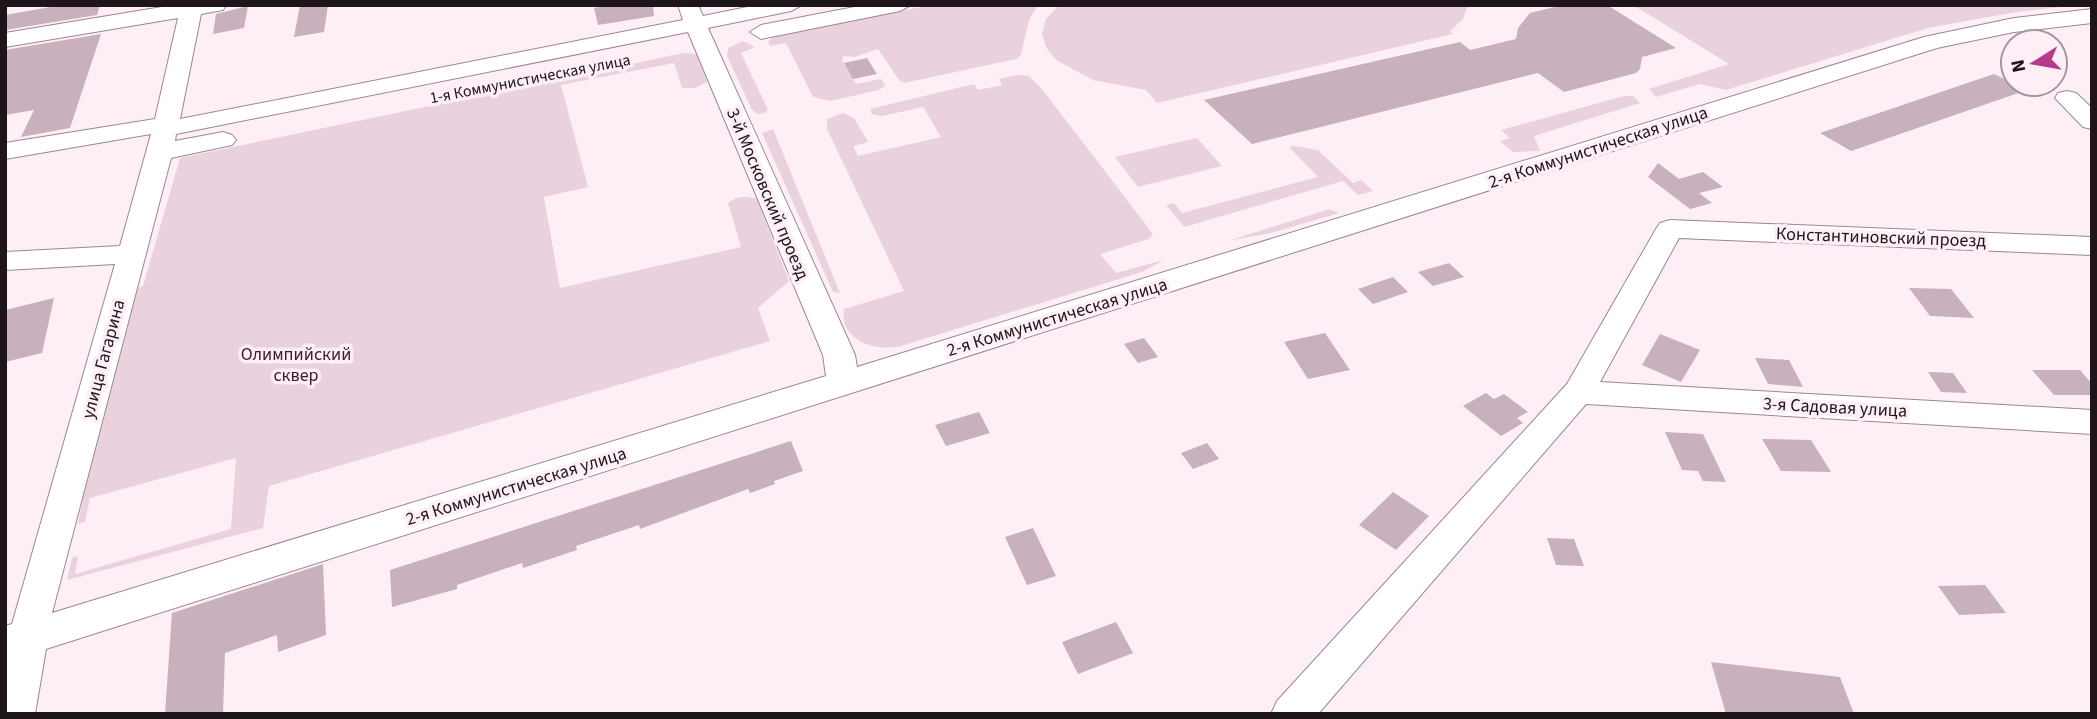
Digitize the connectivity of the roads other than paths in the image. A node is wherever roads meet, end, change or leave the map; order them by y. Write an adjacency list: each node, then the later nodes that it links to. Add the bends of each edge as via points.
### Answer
1 (791, 5): 5 (street)
2 (900, 5): 5 (street)
3 (200, 7): 6 (street); 9 (street, улица Гагарина)
4 (2092, 16): 14 (street, 2-я Коммунистическая улица, via 1999,27 1932,42)
5 (696, 25): 9 (street); 14 (street, 3-й Московский проезд, via 839,355)
6 (5, 40)
7 (2067, 99): 8 (street)
8 (2092, 122)
9 (163, 141): 10 (street, via 154,126); 12 (street, улица Гагарина)
10 (5, 151)
11 (2092, 246): 15 (street, Константиновский проезд, via 1670,229)
12 (132, 254): 13 (street); 17 (street, улица Гагарина)
13 (5, 261)
14 (843, 383): 17 (street, 2-я Коммунистическая улица)
15 (1578, 392): 16 (street, 3-я Садовая улица); 19 (street)
16 (2092, 422)
17 (16, 640): 18 (street, улица Гагарина)
18 (14, 714)
19 (1292, 714)

